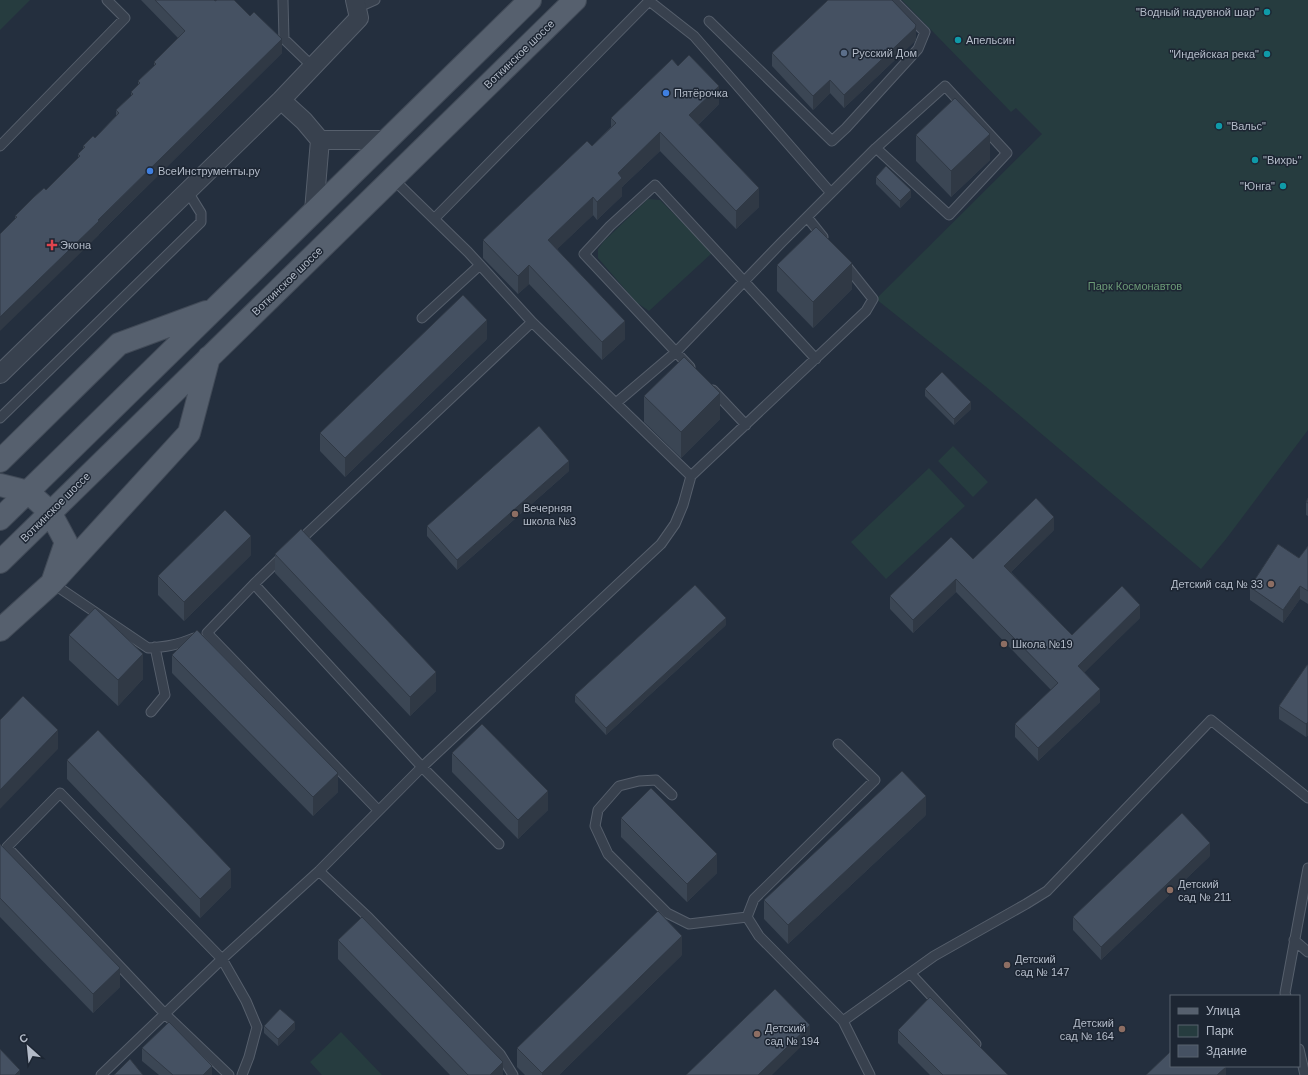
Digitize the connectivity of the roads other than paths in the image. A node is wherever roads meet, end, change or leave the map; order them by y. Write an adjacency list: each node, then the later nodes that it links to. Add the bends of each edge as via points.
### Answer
1 (107, 0): 14 (lane, via 125,18)
2 (283, 0): 10 (lane, via 284,39)
3 (375, 0): 8 (lane)
4 (530, 0): 13 (main road)
5 (574, 0): 16 (main road, Воткинское шоссе)
6 (648, 0): 18 (lane, via 694,36); 21 (lane)
7 (893, 0): 9 (lane, via 925,32 918,49 832,141)
8 (356, 4): 10 (street, via 359,18)
9 (709, 21)
10 (313, 67): 11 (street)
11 (281, 100): 12 (street); 17 (street)
12 (320, 140): 13 (street); 19 (street)
13 (387, 140): 19 (main road)
14 (0, 146)
15 (876, 148): 15 (lane, via 946,86 1007,153 949,215); 18 (lane)
16 (392, 178): 21 (lane); 30 (main road, Воткинское шоссе)
17 (188, 192): 32 (street); 36 (lane, via 201,213 201,222)
18 (831, 193): 20 (lane)
19 (314, 211): 26 (main road)
20 (807, 217): 22 (lane); 25 (lane)
21 (434, 219): 24 (lane)
22 (831, 246)
23 (840, 258): 31 (lane, via 873,299 866,311)
24 (480, 265): 27 (lane); 28 (lane)
25 (744, 281): 29 (lane); 29 (lane, via 655,184 610,226 584,254); 31 (lane)
26 (213, 310): 38 (main road, via 119,344); 41 (main road)
27 (422, 318)
28 (532, 322): 35 (lane); 46 (lane)
29 (676, 352): 33 (lane); 35 (lane)
30 (209, 357): 42 (main road, Воткинское шоссе); 45 (main road, via 189,433)
31 (816, 359): 37 (lane)
32 (0, 374)
33 (697, 374)
34 (708, 386): 37 (lane)
35 (616, 403): 39 (lane)
36 (0, 418)
37 (746, 425): 39 (lane)
38 (0, 461)
39 (691, 476): 52 (lane, via 681,512 661,544)
40 (0, 485): 41 (main road)
41 (28, 492): 42 (main road); 43 (main road)
42 (50, 512): 44 (main road, Воткинское шоссе); 45 (main road, via 66,542)
43 (0, 519)
44 (0, 562)
45 (52, 583): 47 (main road); 49 (lane, via 148,648)
46 (254, 584): 48 (lane); 52 (lane)
47 (0, 630)
48 (207, 633): 49 (lane, via 180,644); 55 (lane)
49 (155, 647): 50 (lane, via 165,695)
50 (151, 712)
51 (838, 744): 59 (lane, via 875,780 754,899)
52 (422, 767): 55 (lane); 56 (lane)
53 (672, 795): 59 (lane, via 656,780 619,786 598,810 595,826 608,854 666,913 689,924)
54 (1308, 798): 63 (lane, via 1211,720 1047,891 934,956)
55 (378, 810): 58 (lane)
56 (498, 844)
57 (1308, 868): 60 (lane)
58 (319, 871): 62 (lane); 72 (lane, via 369,918 500,1054)
59 (747, 917): 66 (lane, via 759,936)
60 (1294, 940): 61 (lane); 64 (lane)
61 (1308, 952)
62 (222, 959): 65 (lane); 65 (lane, via 60,793 7,847); 71 (lane, via 246,1001 257,1027)
63 (910, 973): 66 (lane); 67 (lane)
64 (1286, 995)
65 (165, 1014): 69 (lane); 70 (lane)
66 (844, 1021): 73 (lane)
67 (984, 1053)
68 (1300, 1053): 74 (lane)
69 (101, 1075)
70 (229, 1075)
71 (242, 1075)
72 (513, 1075)
73 (870, 1075)
74 (1305, 1075)

